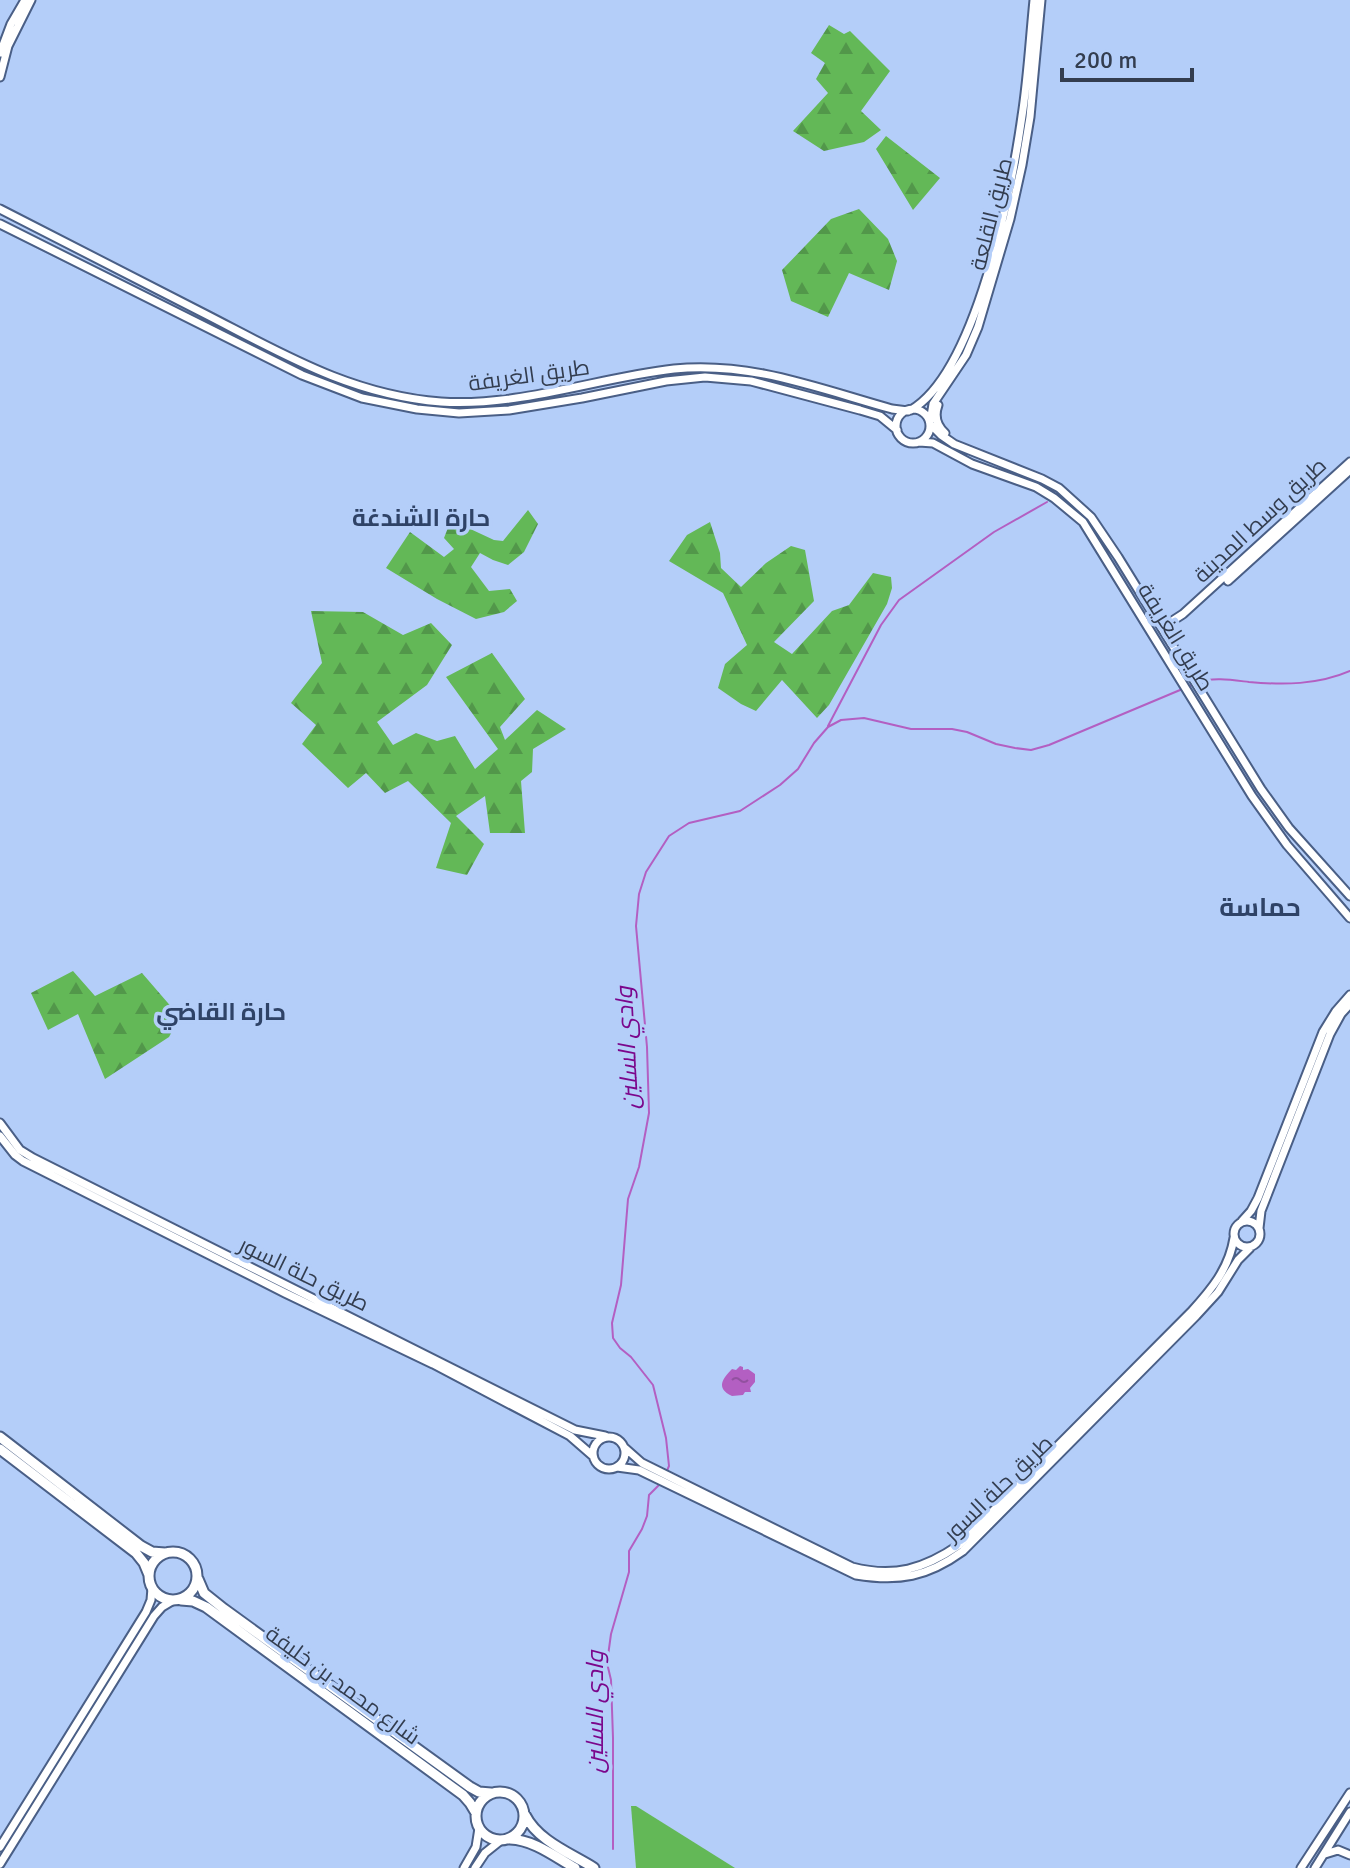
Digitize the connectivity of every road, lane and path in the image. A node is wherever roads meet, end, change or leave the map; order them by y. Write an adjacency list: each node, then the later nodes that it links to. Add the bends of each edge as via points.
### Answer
1 (25, 0): 5 (main road)
2 (31, 0): 6 (main road, via 8,46)
3 (1034, 0): 12 (main road, طريق القلعة, via 1021,122 985,281 950,366)
4 (1041, 0): 9 (main road, طريق القلعة, via 1022,165 986,305)
5 (0, 53)
6 (0, 77)
7 (0, 209): 10 (main road, طريق الغريفة, via 320,372 365,389 461,403)
8 (0, 224): 11 (main road, طريق الغريفة, via 302,375 362,398 459,413)
9 (966, 355): 13 (main road, طريق القلعة, via 933,404); 16 (main road, via 936,414 939,427)
10 (621, 379): 11 (main road, via 580,391); 12 (main road, طريق الغريفة, via 676,369 744,369)
11 (582, 398): 14 (main road, طريق الغريفة, via 690,378 751,381 880,416)
12 (909, 410): 13 (main road, via 925,414); 14 (main road, via 899,418)
13 (930, 423): 15 (main road); 16 (main road, طريق الغريفة)
14 (897, 430): 15 (main road, via 904,441)
15 (919, 442): 22 (main road, طريق الغريفة, via 933,443 1036,487 1083,522 1231,764 1287,845)
16 (954, 444): 19 (main road, طريق الغريفة, via 1042,479 1075,501 1102,531)
17 (1350, 462): 19 (main road, طريق وسط المدينة, via 1183,614 1166,625)
18 (1350, 470): 20 (main road, طريق وسط المدينة, via 1172,628)
19 (1156, 619): 20 (main road, طريق الغريفة)
20 (1172, 644): 21 (main road, طريق الغريفة, via 1261,789)
21 (1350, 896)
22 (1350, 917)
23 (1350, 995): 27 (main road, via 1323,1032 1258,1198)
24 (1350, 1004): 28 (main road, via 1330,1034)
25 (0, 1123): 31 (main road, طريق حلة السور, via 33,1158 575,1430)
26 (0, 1136): 35 (main road, طريق حلة السور, via 23,1161 433,1364 570,1436)
27 (1242, 1221): 28 (main road); 29 (main road)
28 (1259, 1228): 30 (main road, via 1258,1242)
29 (1234, 1238): 30 (main road); 38 (main road, طريق حلة السور, via 1226,1265 1199,1304 959,1545 927,1564 888,1572 852,1567)
30 (1250, 1248): 38 (main road, طريق حلة السور, via 1212,1300 963,1551 926,1572 882,1579 856,1575)
31 (605, 1436): 33 (main road, via 615,1437); 35 (main road, via 594,1446)
32 (0, 1437): 39 (highway, via 141,1546)
33 (625, 1448): 36 (main road); 37 (main road, طريق حلة السور)
34 (0, 1449): 40 (highway, via 136,1553)
35 (593, 1456): 36 (main road, via 603,1468)
36 (617, 1467): 37 (main road, طريق حلة السور)
37 (659, 1476): 38 (main road, طريق حلة السور)
38 (670, 1481)
39 (165, 1553): 40 (highway, via 152,1564); 41 (highway, via 187,1555)
40 (149, 1575): 42 (highway)
41 (198, 1579): 43 (highway, via 193,1592); 44 (highway, شارع محمد بن خليفة, via 204,1593 224,1609 470,1787)
42 (152, 1588): 43 (highway, via 163,1598); 52 (main road, via 146,1612)
43 (177, 1600): 47 (highway, شارع محمد بن خليفة, via 206,1607 463,1795); 55 (main road, via 154,1616)
44 (491, 1793): 47 (highway); 48 (highway, via 511,1794)
45 (1350, 1793): 60 (main road)
46 (1350, 1812): 50 (main road)
47 (476, 1813): 49 (highway)
48 (525, 1814): 51 (highway, via 521,1829); 59 (highway, via 541,1836)
49 (479, 1828): 51 (highway, via 486,1836); 56 (main road)
50 (1337, 1833): 53 (main road, via 1340,1845); 54 (main road)
51 (505, 1840): 57 (main road, via 489,1847); 58 (highway, via 534,1844)
52 (0, 1847)
53 (1350, 1853): 54 (main road)
54 (1323, 1855): 61 (main road)
55 (0, 1864)
56 (464, 1868)
57 (475, 1868)
58 (575, 1868)
59 (594, 1868)
60 (1301, 1868)
61 (1315, 1868)

